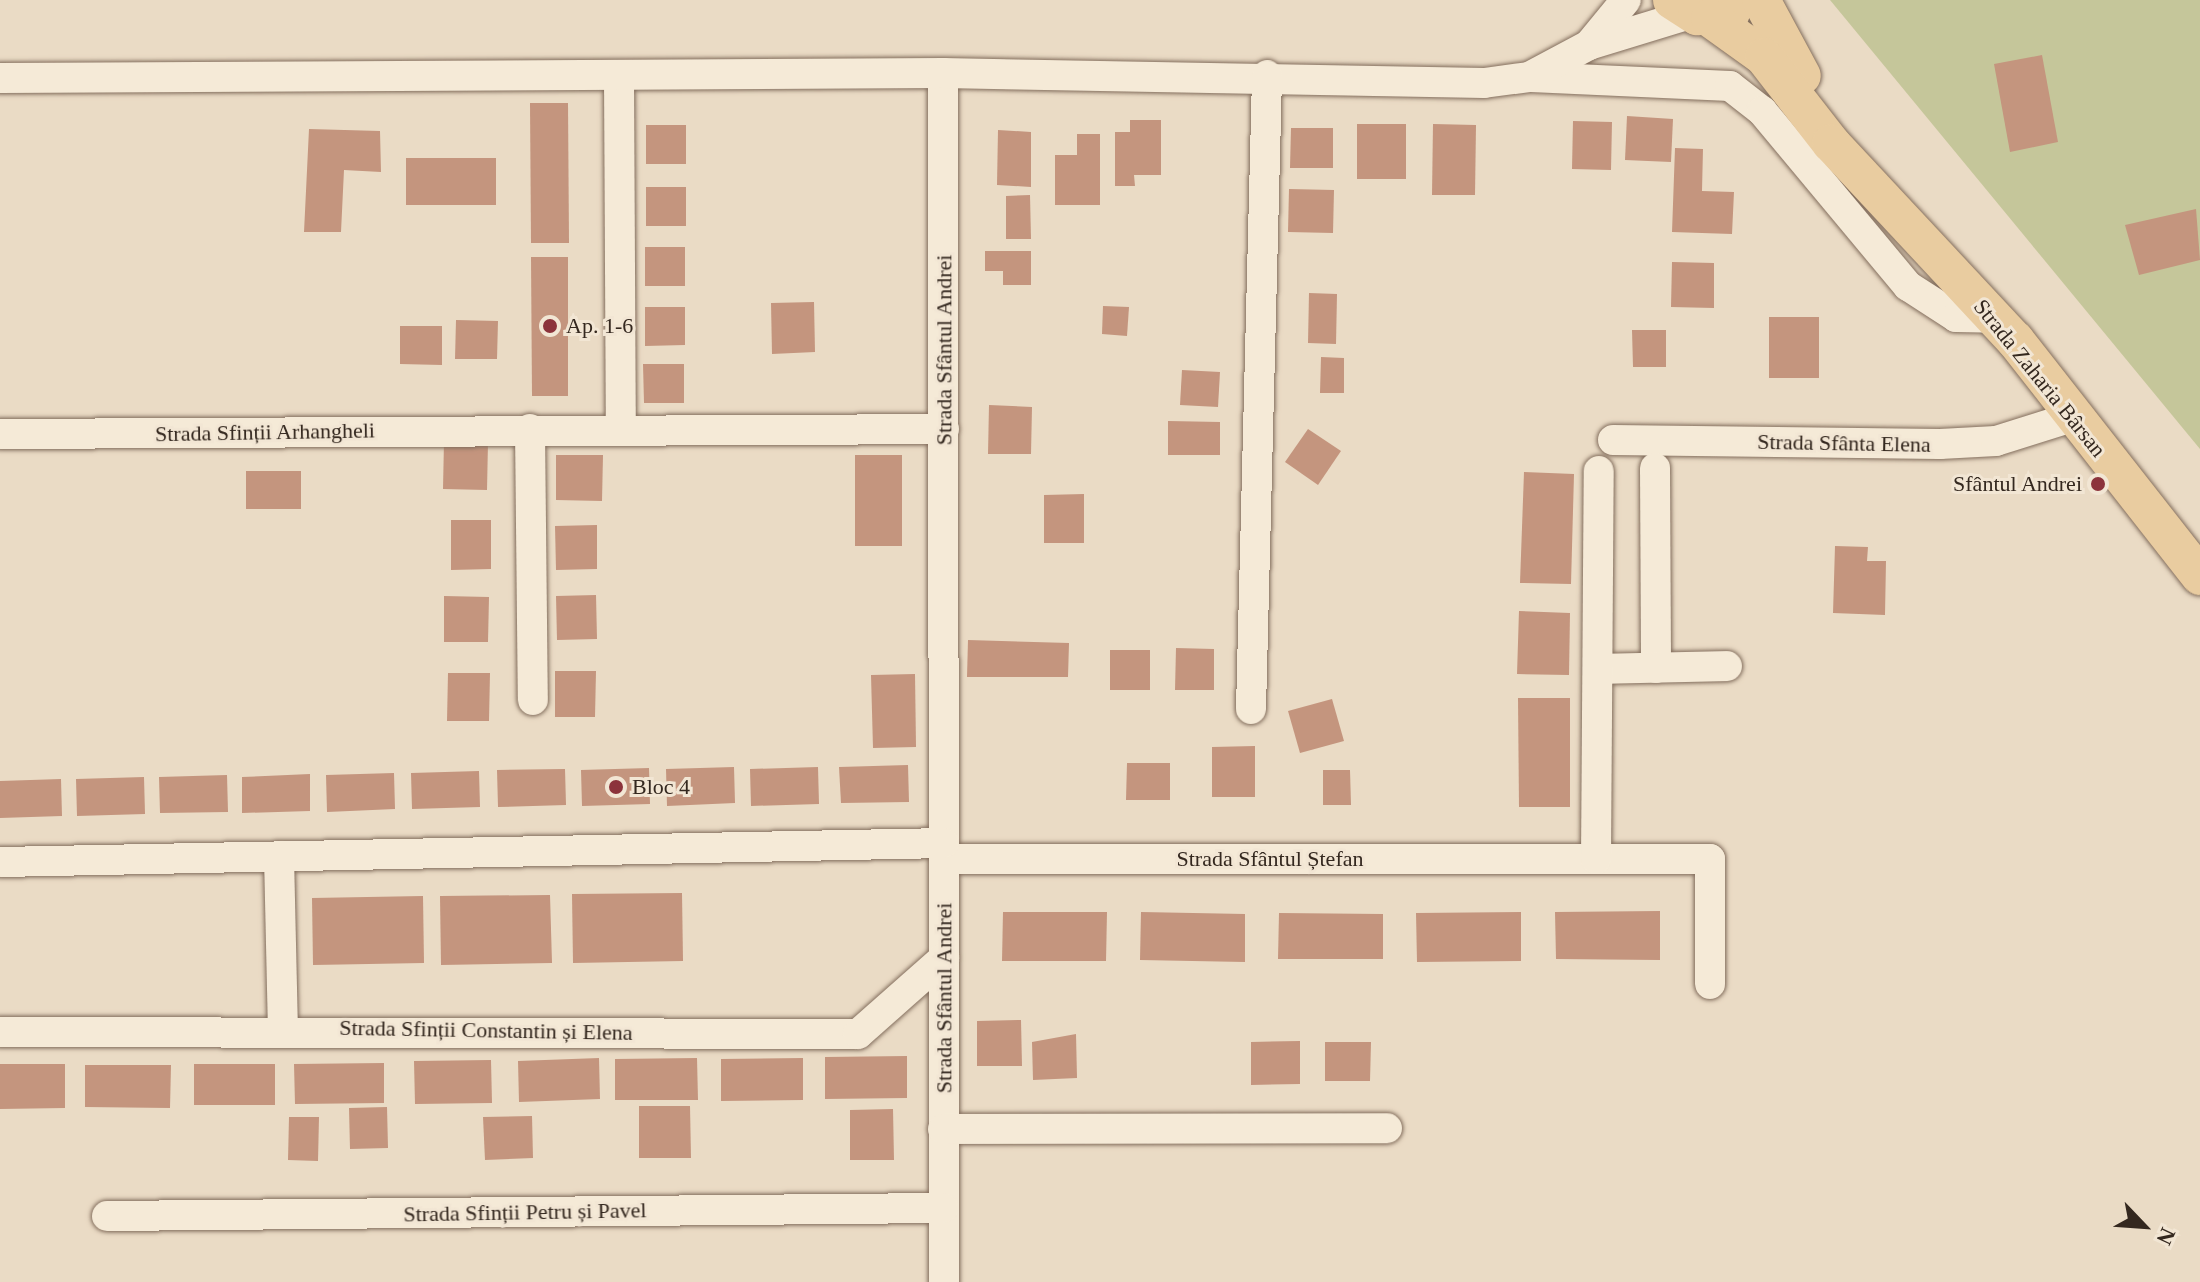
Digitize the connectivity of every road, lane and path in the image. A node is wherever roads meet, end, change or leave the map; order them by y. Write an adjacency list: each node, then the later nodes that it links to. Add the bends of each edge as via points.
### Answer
1 (1626, 0): 5 (street)
2 (1747, 0): 4 (main road)
3 (1761, 0): 11 (main road, via 1785,52)
4 (1691, 11): 5 (street); 11 (main road, via 1764,57)
5 (1589, 45): 9 (street)
6 (943, 73): 7 (street); 8 (street); 16 (street, Strada Sfântul Andrei)
7 (1267, 75): 9 (street, via 1455,83); 26 (street)
8 (619, 76): 10 (street); 15 (street)
9 (1529, 77): 12 (street, via 1730,86 1762,111 1908,286 1956,317)
10 (0, 78)
11 (1872, 186): 12 (main road, Strada Zaharia Bârsan)
12 (1995, 318): 13 (main road, Strada Zaharia Bârsan)
13 (2072, 417): 18 (street, Strada Sfânta Elena, via 1996,441 1940,444); 21 (main road, Strada Zaharia Bârsan)
14 (530, 429): 15 (street, Strada Sfinții Arhangheli); 17 (street, Strada Sfinții Arhangheli); 25 (street)
15 (621, 429): 16 (street, Strada Sfinții Arhangheli)
16 (944, 429): 27 (street, Strada Sfântul Andrei)
17 (0, 434)
18 (1613, 440)
19 (1655, 468): 23 (street)
20 (1599, 471): 24 (street)
21 (2200, 576)
22 (1727, 666): 23 (street)
23 (1656, 668): 24 (street)
24 (1599, 669): 29 (street)
25 (533, 700)
26 (1251, 709)
27 (944, 851): 28 (street); 29 (street, Strada Sfântul Ștefan); 31 (street, Strada Sfântul Andrei)
28 (279, 856): 30 (street); 33 (street)
29 (1596, 859): 32 (street, Strada Sfântul Ștefan, via 1710,859)
30 (0, 862)
31 (944, 958): 33 (street, Strada Sfinții Constantin și Elena, via 858,1034); 36 (street, Strada Sfântul Andrei)
32 (1710, 984)
33 (283, 1028): 34 (street, Strada Sfinții Constantin și Elena)
34 (0, 1032)
35 (1387, 1128): 36 (street)
36 (943, 1129): 37 (street, Strada Sfântul Andrei)
37 (943, 1208): 38 (street, Strada Sfinții Petru și Pavel); 39 (street, Strada Sfântul Andrei)
38 (107, 1216)
39 (944, 1282)

